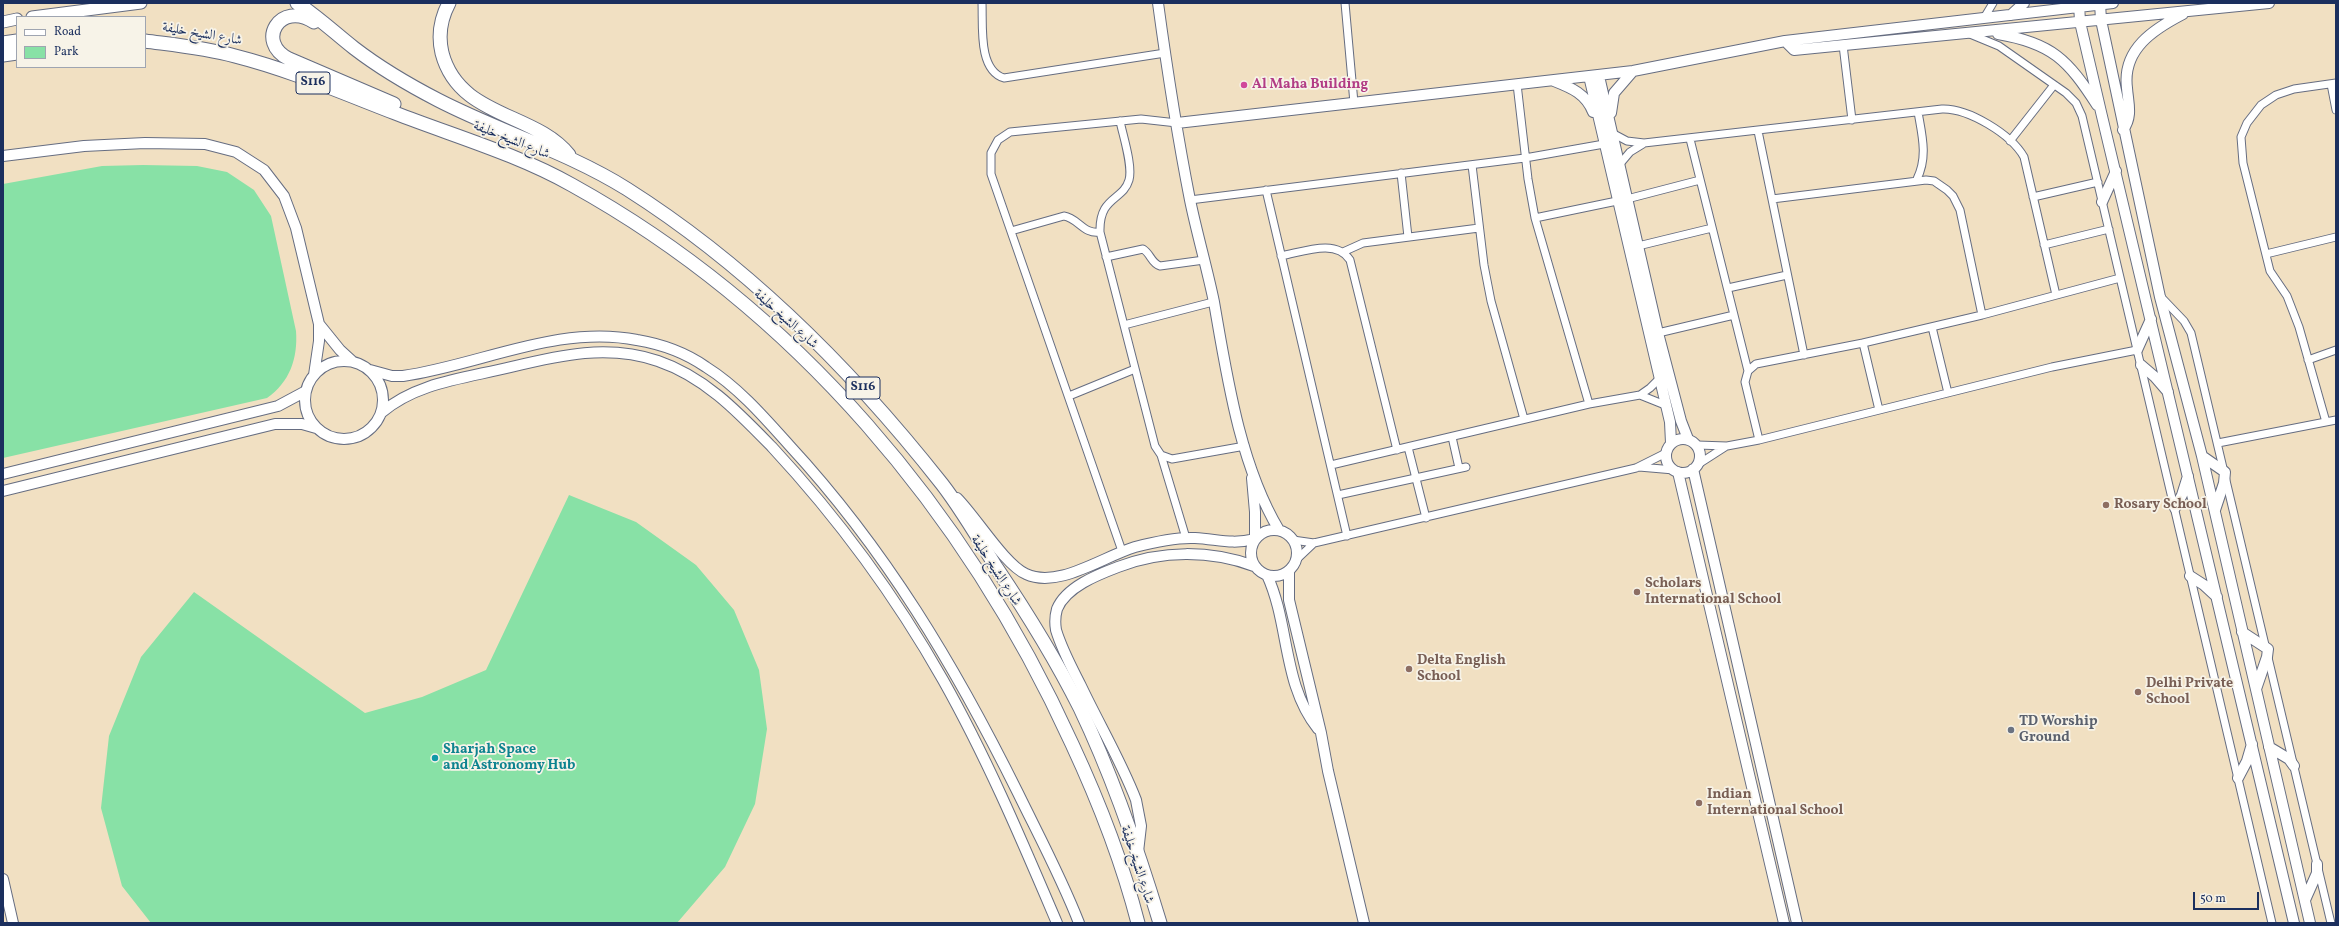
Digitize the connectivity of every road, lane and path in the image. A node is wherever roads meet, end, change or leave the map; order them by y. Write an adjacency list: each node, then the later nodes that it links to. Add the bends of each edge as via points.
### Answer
1 (141, 3): 15 (main road)
2 (298, 3): 28 (highway, شارع الشيخ خليفة / S116)
3 (449, 3): 54 (highway, via 442,22 441,48 450,73 458,84 480,101 554,141)
4 (982, 3): 30 (street, via 986,62 993,72 1004,78)
5 (1158, 3): 30 (street)
6 (1345, 3): 38 (street)
7 (1994, 3): 16 (street)
8 (2024, 3): 14 (street)
9 (2113, 3): 11 (street)
10 (2269, 3): 13 (street)
11 (2100, 4): 12 (street); 18 (street)
12 (2080, 5): 14 (street); 20 (street)
13 (2189, 11): 18 (street); 45 (street, via 2155,29 2136,49 2127,76 2130,115)
14 (2011, 15): 16 (street)
15 (40, 16)
16 (1984, 18): 25 (street)
17 (16, 19): 19 (main road)
18 (2101, 20): 20 (street); 45 (street)
19 (3, 22)
20 (2080, 22): 21 (street); 41 (street)
21 (1984, 31): 22 (street); 41 (street, via 2019,37 2054,53 2078,76)
22 (1966, 33): 27 (street); 37 (street, via 1999,46)
23 (16, 41): 26 (highway)
24 (146, 41): 51 (highway, شارع الشيخ خليفة / S116, via 197,48 249,60)
25 (1785, 41): 27 (street, via 1794,50); 32 (street)
26 (3, 43)
27 (1843, 45): 42 (street)
28 (354, 48): 51 (highway, via 304,16 296,15 282,19 272,37 277,51 282,56 462,133); 54 (highway, شارع الشيخ خليفة / S116, via 439,101)
29 (16, 53): 31 (highway)
30 (1165, 53): 44 (street)
31 (3, 55)
32 (1633, 71): 33 (street); 47 (street, via 1617,88 1612,99)
33 (1594, 76): 34 (street); 47 (street)
34 (1552, 80): 35 (street); 47 (street, via 1574,89 1584,97 1591,107 1597,126)
35 (1517, 84): 38 (street); 53 (street)
36 (2333, 84): 39 (street); 79 (street, via 2285,91 2268,100 2260,105 2241,137 2243,163)
37 (2054, 85): 49 (street); 61 (street, via 2071,97 2079,109)
38 (1354, 103): 44 (street)
39 (2336, 110)
40 (1918, 112): 42 (street); 49 (street, via 1950,109 1967,112); 59 (street, via 1924,153)
41 (2101, 112): 57 (street)
42 (1852, 120): 46 (street)
43 (1120, 121): 44 (street, via 1150,119); 72 (street, via 1017,130 998,140 991,153 990,167); 73 (street, via 1130,175 1126,186 1103,211)
44 (1177, 124): 65 (street)
45 (2123, 130): 87 (street)
46 (1758, 131): 48 (street); 64 (street)
47 (1606, 137): 50 (street); 53 (street); 56 (street); 66 (street)
48 (1690, 139): 50 (street); 60 (street)
49 (2010, 141): 63 (street, via 2024,157)
50 (1644, 143): 56 (street, via 1630,152)
51 (475, 144): 177 (highway, شارع الشيخ خليفة / S116, via 568,182 627,217 684,256 739,299 798,352 873,430 969,558 1046,687 1102,814 1129,889)
52 (3, 156): 92 (street, via 84,146 144,143 205,144 236,152 264,170 284,196 293,217)
53 (1525, 158): 55 (street); 68 (street)
54 (572, 159): 143 (highway, شارع الشيخ خليفة / S116, via 608,177 647,202 779,306 873,399)
55 (1472, 165): 58 (street); 69 (street)
56 (1620, 165): 66 (street)
57 (2116, 171): 67 (street); 91 (street)
58 (1401, 174): 62 (street); 74 (street)
59 (1917, 179): 64 (street); 90 (street, via 1941,185 1957,203)
60 (1700, 180): 66 (street); 70 (street)
61 (2098, 182): 63 (street); 67 (street)
62 (1266, 190): 65 (street); 80 (street)
63 (2033, 197): 76 (street)
64 (1772, 199): 83 (street)
65 (1190, 200): 82 (street)
66 (1622, 200): 68 (street); 77 (street); 107 (street)
67 (2102, 202): 71 (street)
68 (1535, 218): 113 (street)
69 (1480, 228): 74 (street); 117 (street, via 1484,265 1495,318)
70 (1712, 228): 77 (street); 85 (street)
71 (2109, 229): 76 (street); 84 (street)
72 (1011, 231): 73 (street, via 1064,216 1089,231); 112 (street)
73 (1100, 232): 81 (street)
74 (1408, 237): 78 (street, via 1358,244)
75 (2336, 237): 79 (street)
76 (2044, 245): 86 (street)
77 (1638, 246): 95 (street)
78 (1344, 252): 80 (street, via 1329,247); 130 (street, via 1351,265)
79 (2266, 254): 100 (street, via 2270,271 2287,296)
80 (1281, 256): 135 (street)
81 (1106, 257): 82 (street, via 1143,249 1154,263 1160,266); 93 (street)
82 (1204, 260): 88 (street)
83 (1787, 275): 85 (street); 99 (street)
84 (2120, 278): 86 (street); 97 (street)
85 (1728, 288): 89 (street)
86 (2056, 295): 90 (street)
87 (2160, 297): 125 (street, via 2184,321 2191,333); 133 (street)
88 (1213, 302): 93 (street); 127 (street)
89 (1734, 316): 95 (street); 105 (street)
90 (1982, 316): 94 (street)
91 (2151, 319): 97 (street); 111 (street)
92 (318, 324): 101 (street); 106 (street, via 319,341)
93 (1124, 325): 103 (street)
94 (1932, 327): 96 (street); 109 (street)
95 (1658, 333): 122 (street)
96 (1863, 343): 99 (street); 115 (street)
97 (2137, 350): 102 (street); 109 (street, via 2052,367)
98 (2336, 350): 100 (street)
99 (1804, 355): 105 (street, via 1762,362)
100 (2308, 360): 119 (street)
101 (352, 361): 104 (street); 106 (street, via 338,361 325,366)
102 (2141, 365): 111 (street); 146 (street)
103 (1135, 369): 112 (street); 132 (street, via 1154,446)
104 (370, 370): 116 (street, via 378,379 382,390 384,402); 176 (street, via 403,376 549,342 591,336 614,336 678,352 725,380 819,477 924,620 956,672 992,741)
105 (1748, 371): 123 (street, via 1746,388)
106 (314, 375): 108 (street)
107 (1659, 379): 110 (street); 114 (street)
108 (306, 391): 120 (street, via 306,411); 140 (street, via 278,406)
109 (1948, 393): 115 (street)
110 (1640, 395): 113 (street); 114 (street)
111 (2170, 395): 141 (street)
112 (1069, 396): 155 (street)
113 (1588, 404): 117 (street)
114 (1665, 405): 124 (street, via 1671,429)
115 (1879, 410): 123 (street)
116 (381, 413): 120 (street, via 368,432 347,440 330,437); 175 (street, via 393,403 419,389 546,359 594,351 615,352 658,361 697,379 716,393 759,434 807,487 843,532 912,629 943,680 979,749)
117 (1524, 420): 121 (street)
118 (2336, 420): 119 (street)
119 (2326, 422): 125 (street)
120 (316, 428): 144 (street, via 302,424 276,424)
121 (1452, 437): 129 (street); 142 (street, via 1462,467)
122 (1688, 439): 124 (street, via 1682,438); 126 (street)
123 (1759, 440): 128 (street)
124 (1671, 443): 131 (street)
125 (2218, 444): 139 (street)
126 (1697, 445): 128 (street); 137 (street, via 1700,455)
127 (1245, 446): 132 (street, via 1178,458); 134 (street)
128 (1727, 446): 137 (street)
129 (1408, 447): 130 (street); 142 (street)
130 (1397, 450): 135 (street)
131 (1666, 453): 136 (street); 138 (street, via 1666,460)
132 (1161, 455): 151 (street)
133 (2202, 456): 139 (street); 147 (street)
134 (1250, 463): 149 (street, via 1268,510); 152 (street, via 1256,512)
135 (1331, 465): 145 (street)
136 (1637, 467): 138 (street); 148 (street)
137 (1695, 467): 138 (street, via 1683,473); 181 (street)
138 (1676, 471): 180 (street)
139 (2225, 472): 147 (street, via 2224,483); 163 (street)
140 (3, 474)
141 (2188, 474): 146 (street); 161 (street)
142 (1415, 478): 145 (street); 148 (street)
143 (944, 486): 155 (street, via 976,518 1012,564 1033,577 1057,578); 170 (highway, شارع الشيخ خليفة / S116, via 1042,636 1064,676 1110,777)
144 (3, 491)
145 (1338, 495): 150 (street)
146 (2175, 508): 160 (street)
147 (2214, 511): 162 (street)
148 (1426, 518): 150 (street)
149 (1280, 530): 152 (street, via 1263,532); 153 (street)
150 (1347, 536): 154 (street)
151 (1186, 538): 152 (street, via 1230,543); 155 (street)
152 (1254, 539): 157 (street, via 1250,555)
153 (1293, 540): 154 (street); 156 (street, via 1297,550)
154 (1314, 543): 156 (street)
155 (1122, 551)
156 (1295, 561): 158 (street)
157 (1254, 566): 159 (street); 170 (street, via 1227,557 1199,554 1146,559 1124,565 1089,581 1068,595 1058,608 1055,625 1066,654 1136,800 1141,826)
158 (1289, 570): 159 (street, via 1279,576); 165 (street, via 1289,600)
159 (1267, 575): 165 (street, via 1277,601 1285,647 1295,683 1304,707)
160 (2190, 576): 161 (street); 169 (street)
161 (2217, 598): 166 (street)
162 (2242, 632): 163 (street); 164 (street)
163 (2268, 649): 164 (street); 168 (street)
164 (2256, 691): 167 (street)
165 (1321, 733): 179 (street)
166 (2252, 742): 169 (street, via 2247,761); 183 (street)
167 (2269, 747): 168 (street, via 2289,759); 173 (street)
168 (2294, 766): 171 (street)
169 (2238, 778): 182 (street)
170 (1138, 852): 178 (highway, شارع الشيخ خليفة / S116)
171 (2317, 864): 173 (street); 185 (street)
172 (3, 879): 174 (street)
173 (2305, 902): 184 (street)
174 (13, 923)
175 (1057, 923)
176 (1080, 923)
177 (1138, 923)
178 (1160, 923)
179 (1364, 923)
180 (1784, 923)
181 (1797, 923)
182 (2272, 923)
183 (2294, 923)
184 (2310, 923)
185 (2331, 923)

